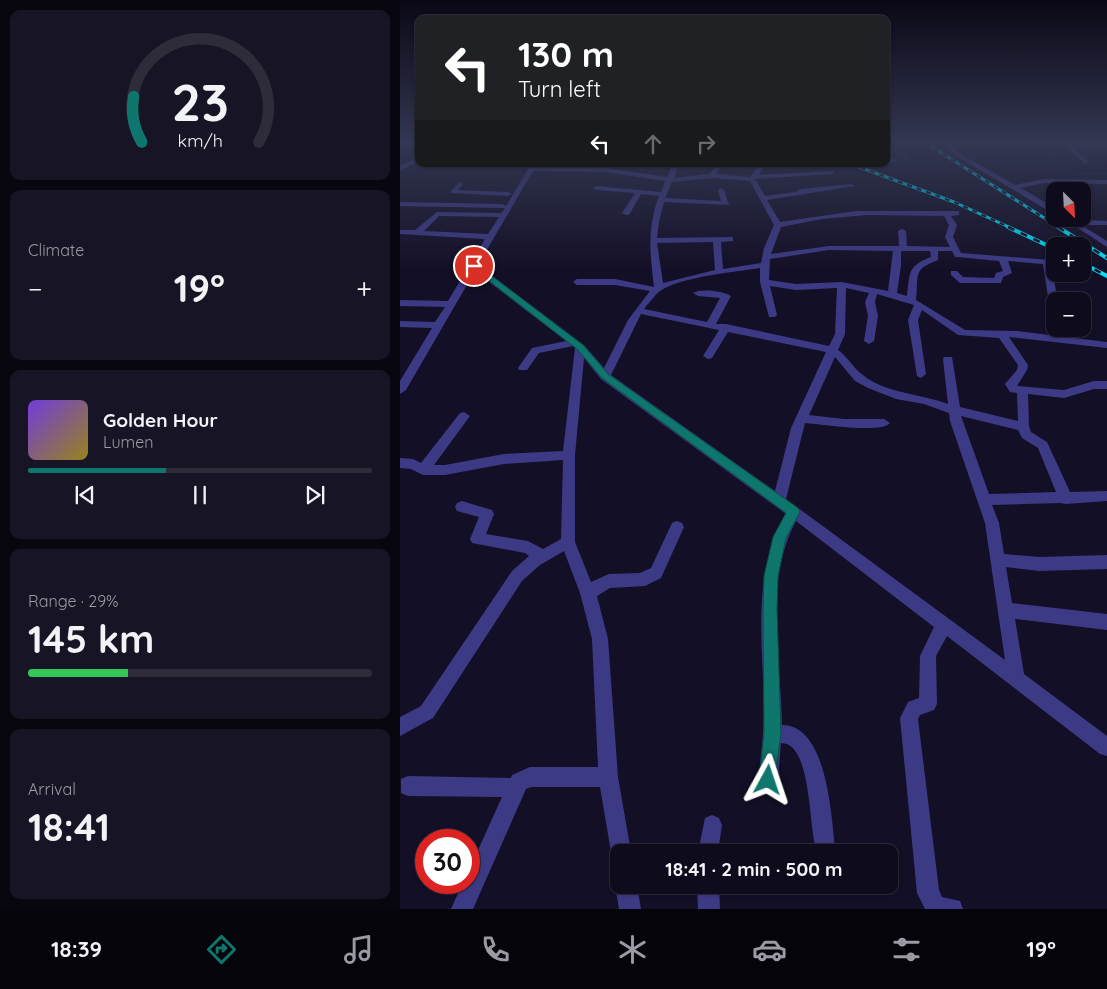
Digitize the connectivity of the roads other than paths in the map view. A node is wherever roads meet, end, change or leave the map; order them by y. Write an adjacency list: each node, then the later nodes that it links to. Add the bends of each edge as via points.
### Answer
1 (459, 185): 16 (street, via 453,192)
2 (516, 185): 16 (street)
3 (526, 185): 16 (street, via 515,204)
4 (667, 185): 13 (street)
5 (756, 185): 14 (street)
6 (1013, 185): 9 (street)
7 (1023, 185): 9 (street)
8 (852, 186): 14 (street, via 800,190 798,194)
9 (1016, 187): 17 (street)
10 (596, 188): 12 (street)
11 (721, 190): 13 (street, via 726,203)
12 (639, 192): 13 (street); 18 (street)
13 (663, 197): 31 (street)
14 (762, 198): 23 (street)
15 (400, 204): 16 (street)
16 (505, 205): 27 (street, via 437,214); 28 (street)
17 (1046, 205)
18 (626, 213)
19 (956, 213): 20 (street)
20 (946, 214): 23 (street, via 864,213); 35 (street, via 953,225 950,237)
21 (1091, 222): 22 (street)
22 (1107, 223)
23 (778, 225): 37 (street)
24 (1083, 228): 32 (street)
25 (902, 230): 33 (street)
26 (400, 232): 27 (street)
27 (417, 233): 28 (street)
28 (491, 237): 38 (street)
29 (718, 239): 30 (street); 31 (street); 39 (street)
30 (730, 239)
31 (653, 241): 44 (street)
32 (1107, 245)
33 (900, 248): 34 (street); 37 (street, via 829,248); 48 (street)
34 (934, 249): 35 (street); 49 (street, via 934,259 914,269)
35 (954, 249): 36 (street, via 960,256)
36 (1002, 258): 40 (street, via 1008,273 999,275 998,281 960,280); 46 (street, via 1047,262)
37 (765, 261): 39 (street); 42 (street)
38 (474, 266): 51 (street); 62 (street)
39 (719, 272): 44 (street)
40 (954, 274)
41 (577, 282): 44 (street, via 615,282)
42 (764, 282): 43 (street, via 796,288); 53 (street)
43 (842, 285): 45 (street); 64 (street, via 840,334)
44 (658, 289): 52 (street)
45 (874, 290): 48 (street); 61 (street, via 870,302 873,316)
46 (1052, 292)
47 (698, 293): 55 (street, via 726,296)
48 (892, 294): 49 (street)
49 (915, 302): 59 (street, via 962,333); 68 (street, via 913,320)
50 (400, 303): 51 (street)
51 (449, 304): 56 (street)
52 (639, 311): 55 (street); 69 (street)
53 (772, 315)
54 (400, 324): 56 (street)
55 (711, 324): 57 (street)
56 (437, 325): 71 (street)
57 (726, 327): 64 (street); 65 (street)
58 (1046, 334): 59 (street)
59 (1003, 335): 72 (street, via 1022,360 1022,369 1012,384)
60 (1072, 337): 63 (street)
61 (869, 341)
62 (577, 345): 67 (street, via 536,350); 69 (street); 78 (street)
63 (1107, 345)
64 (831, 350): 73 (street, via 859,378 872,386); 75 (street)
65 (708, 356)
66 (948, 359): 73 (street)
67 (523, 368)
68 (921, 374)
69 (605, 376): 84 (street)
70 (1107, 385): 72 (street, via 1094,385 1064,394)
71 (400, 390)
72 (1022, 391): 77 (street)
73 (954, 410): 77 (street); 83 (street)
74 (464, 416): 80 (street)
75 (802, 418): 76 (street); 84 (street, via 788,457)
76 (884, 423)
77 (1023, 426): 82 (street, via 1026,435 1043,445)
78 (568, 455): 80 (street, via 504,459 453,470); 88 (street)
79 (400, 463): 80 (street, via 413,464)
80 (423, 470)
81 (1107, 496): 82 (street)
82 (1066, 499): 83 (street)
83 (983, 500): 90 (street, via 992,523)
84 (779, 501): 86 (street)
85 (462, 507): 89 (street, via 487,514 477,539 528,547)
86 (794, 512): 95 (street); 98 (street, via 779,537 771,576)
87 (677, 527): 92 (street, via 652,576 609,582)
88 (568, 542): 89 (street); 92 (street)
89 (542, 556): 97 (street, via 517,576 427,712)
90 (998, 560): 91 (street, via 1039,564); 93 (street)
91 (1107, 562)
92 (588, 593): 100 (street, via 600,639)
93 (1006, 610): 94 (street); 96 (street)
94 (1107, 622)
95 (945, 625): 96 (street); 113 (street, via 928,656 928,704 914,708 909,718 928,893 936,907)
96 (1016, 678): 99 (street)
97 (400, 727)
98 (773, 734): 101 (street); 107 (street, via 791,734 801,742 820,797)
99 (1107, 746)
100 (608, 777): 103 (street, via 530,777); 105 (street)
101 (768, 780)
102 (408, 786): 103 (street)
103 (515, 788): 110 (street)
104 (712, 825): 106 (street)
105 (620, 844)
106 (709, 844)
107 (825, 844)
108 (628, 894): 111 (street)
109 (708, 894): 112 (street)
110 (462, 909)
111 (630, 909)
112 (709, 909)
113 (952, 909)

